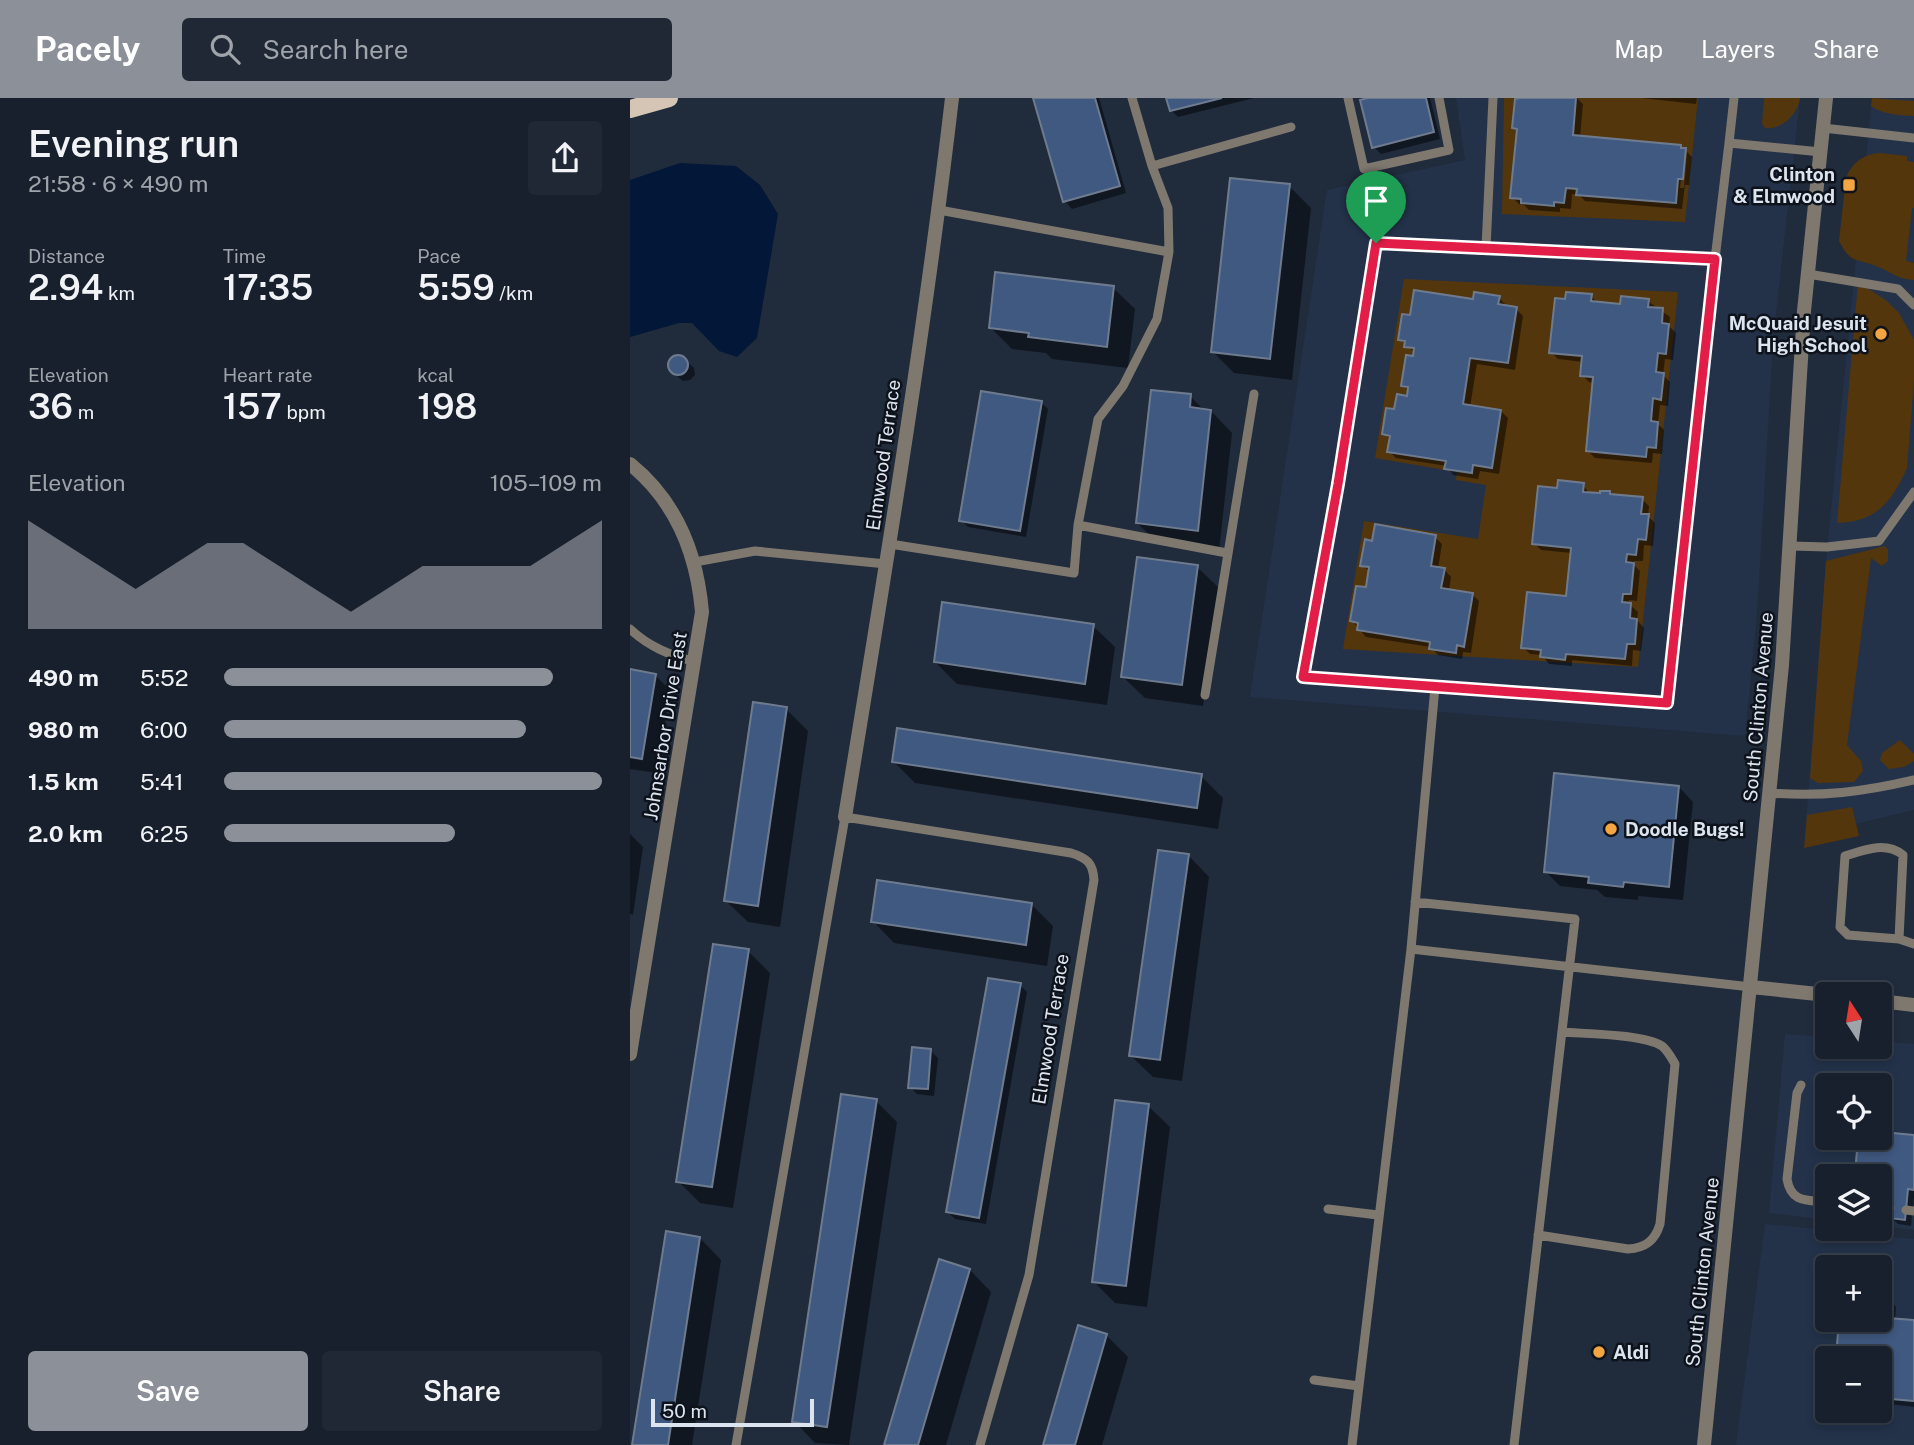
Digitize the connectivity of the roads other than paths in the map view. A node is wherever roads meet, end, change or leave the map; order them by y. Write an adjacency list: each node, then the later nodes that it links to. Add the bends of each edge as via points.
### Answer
1 (666, 98): 9 (main road)
2 (952, 98): 16 (street, Elmwood Terrace)
3 (1132, 98): 15 (lane)
4 (1348, 98): 5 (lane, via 1364,169 1448,150)
5 (1440, 98)
6 (1493, 98): 17 (lane)
7 (1734, 98): 13 (lane)
8 (1826, 98): 11 (street, South Clinton Avenue)
9 (630, 108)
10 (1291, 127): 15 (lane)
11 (1823, 128): 12 (lane); 14 (street, South Clinton Avenue)
12 (1914, 138)
13 (1729, 143): 14 (lane); 19 (lane)
14 (1821, 152): 20 (street, South Clinton Avenue)
15 (1152, 166): 18 (lane, via 1168,208)
16 (939, 210): 18 (lane); 26 (street, Elmwood Terrace)
17 (1486, 248): 19 (lane); 33 (lane, via 1376,243 1303,677)
18 (1169, 252): 25 (lane, via 1157,319 1123,386 1098,419)
19 (1715, 259): 33 (lane, via 1667,703)
20 (1808, 274): 21 (lane, via 1898,289); 27 (street, South Clinton Avenue)
21 (1913, 303)
22 (1254, 394): 28 (lane)
23 (630, 464): 29 (street, Johnsarbor Drive East, via 664,499)
24 (1914, 492): 27 (lane, via 1879,541)
25 (1078, 525): 26 (lane, via 1073,573); 28 (lane)
26 (890, 544): 30 (street, Elmwood Terrace)
27 (1791, 546): 36 (street, South Clinton Avenue)
28 (1227, 553): 34 (lane)
29 (695, 562): 30 (lane, via 755,551); 32 (street, Johnsarbor Drive East, via 702,612)
30 (886, 564): 37 (street, Elmwood Terrace)
31 (630, 629): 32 (lane, via 645,643)
32 (695, 662): 43 (street, Johnsarbor Drive East)
33 (1435, 687): 38 (lane)
34 (1205, 695)
35 (1914, 780): 36 (lane, via 1864,791 1805,796)
36 (1769, 793): 44 (street, South Clinton Avenue)
37 (845, 817): 58 (lane, Elmwood Terrace); 59 (lane, Elmwood Terrace, via 1071,853 1083,857 1094,870 1029,1275)
38 (1415, 902): 41 (lane); 42 (lane, via 1575,919)
39 (1899, 939): 39 (lane, via 1903,855 1875,847 1845,856 1842,932); 40 (lane)
40 (1914, 944)
41 (1411, 949): 42 (lane); 54 (lane)
42 (1569, 967): 44 (lane); 48 (lane)
43 (636, 975): 49 (street, Johnsarbor Drive East)
44 (1751, 987): 45 (street); 62 (street, South Clinton Avenue)
45 (1815, 994)
46 (1892, 1002): 47 (street)
47 (1914, 1005)
48 (1562, 1032): 55 (lane); 55 (lane, via 1644,1040 1670,1053 1675,1064 1660,1224 1657,1234 1639,1248)
49 (632, 1034): 50 (street, Johnsarbor Drive East)
50 (630, 1055)
51 (1801, 1085): 52 (lane, via 1787,1179 1795,1197)
52 (1815, 1201)
53 (1328, 1209): 54 (lane)
54 (1378, 1215): 57 (lane)
55 (1538, 1236): 61 (lane)
56 (1314, 1380): 57 (lane)
57 (1359, 1386): 60 (lane)
58 (736, 1445)
59 (980, 1445)
60 (1352, 1445)
61 (1514, 1445)
62 (1704, 1445)

